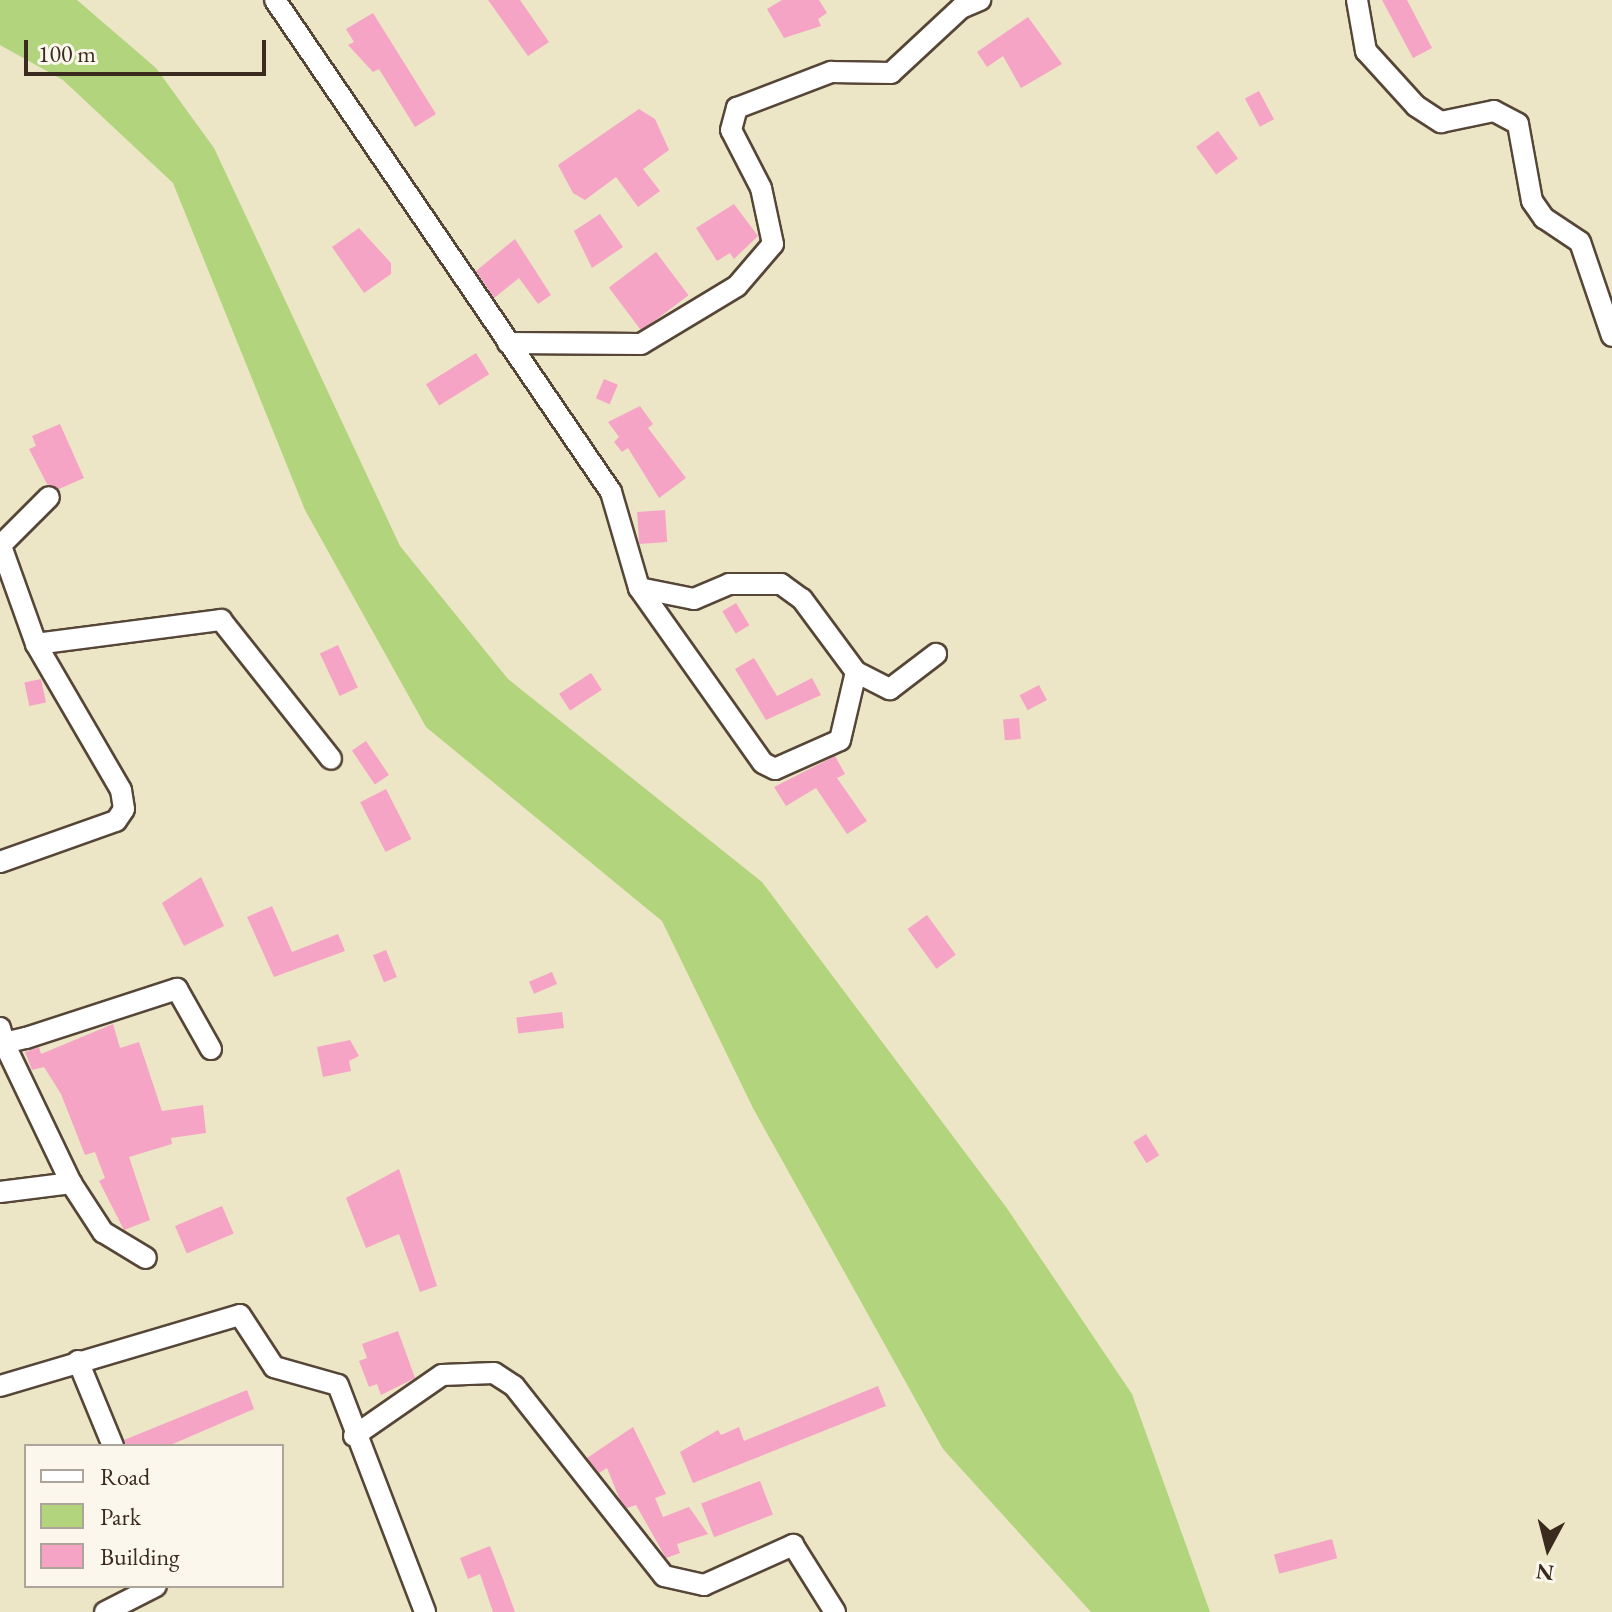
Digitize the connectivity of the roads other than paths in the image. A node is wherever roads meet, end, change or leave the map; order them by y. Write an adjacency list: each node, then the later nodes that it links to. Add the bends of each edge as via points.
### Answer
1 (275, 0): 5 (street)
2 (980, 0): 5 (street, via 961,8 891,73 831,72 737,108 731,130 761,188 773,244 737,286 641,344)
3 (1357, 0): 4 (street, via 1366,51 1416,106 1441,122 1494,111 1518,124 1532,201 1544,218 1580,242)
4 (1612, 336)
5 (508, 343): 8 (street, via 611,492)
6 (49, 497): 7 (street)
7 (1, 546): 9 (street)
8 (639, 588): 11 (street, via 694,599 729,584 781,584 802,599); 11 (street, via 744,738 775,769 840,740)
9 (36, 644): 12 (street, via 221,620); 13 (street, via 121,790 124,809 116,821)
10 (936, 654): 11 (street, via 890,689)
11 (856, 672)
12 (331, 759)
13 (0, 862)
14 (2, 1036): 15 (street, via 165,989 183,995); 16 (street)
15 (211, 1049)
16 (71, 1183): 17 (street); 18 (street, via 103,1232)
17 (0, 1192)
18 (146, 1258)
19 (78, 1361): 20 (street); 21 (street, via 240,1315 274,1367 338,1385); 22 (street)
20 (0, 1386)
21 (354, 1436): 25 (street); 26 (street, via 442,1375 494,1373 514,1386 664,1576 704,1585 793,1545)
22 (112, 1444)
23 (152, 1588): 24 (street)
24 (105, 1612)
25 (425, 1612)
26 (835, 1612)

